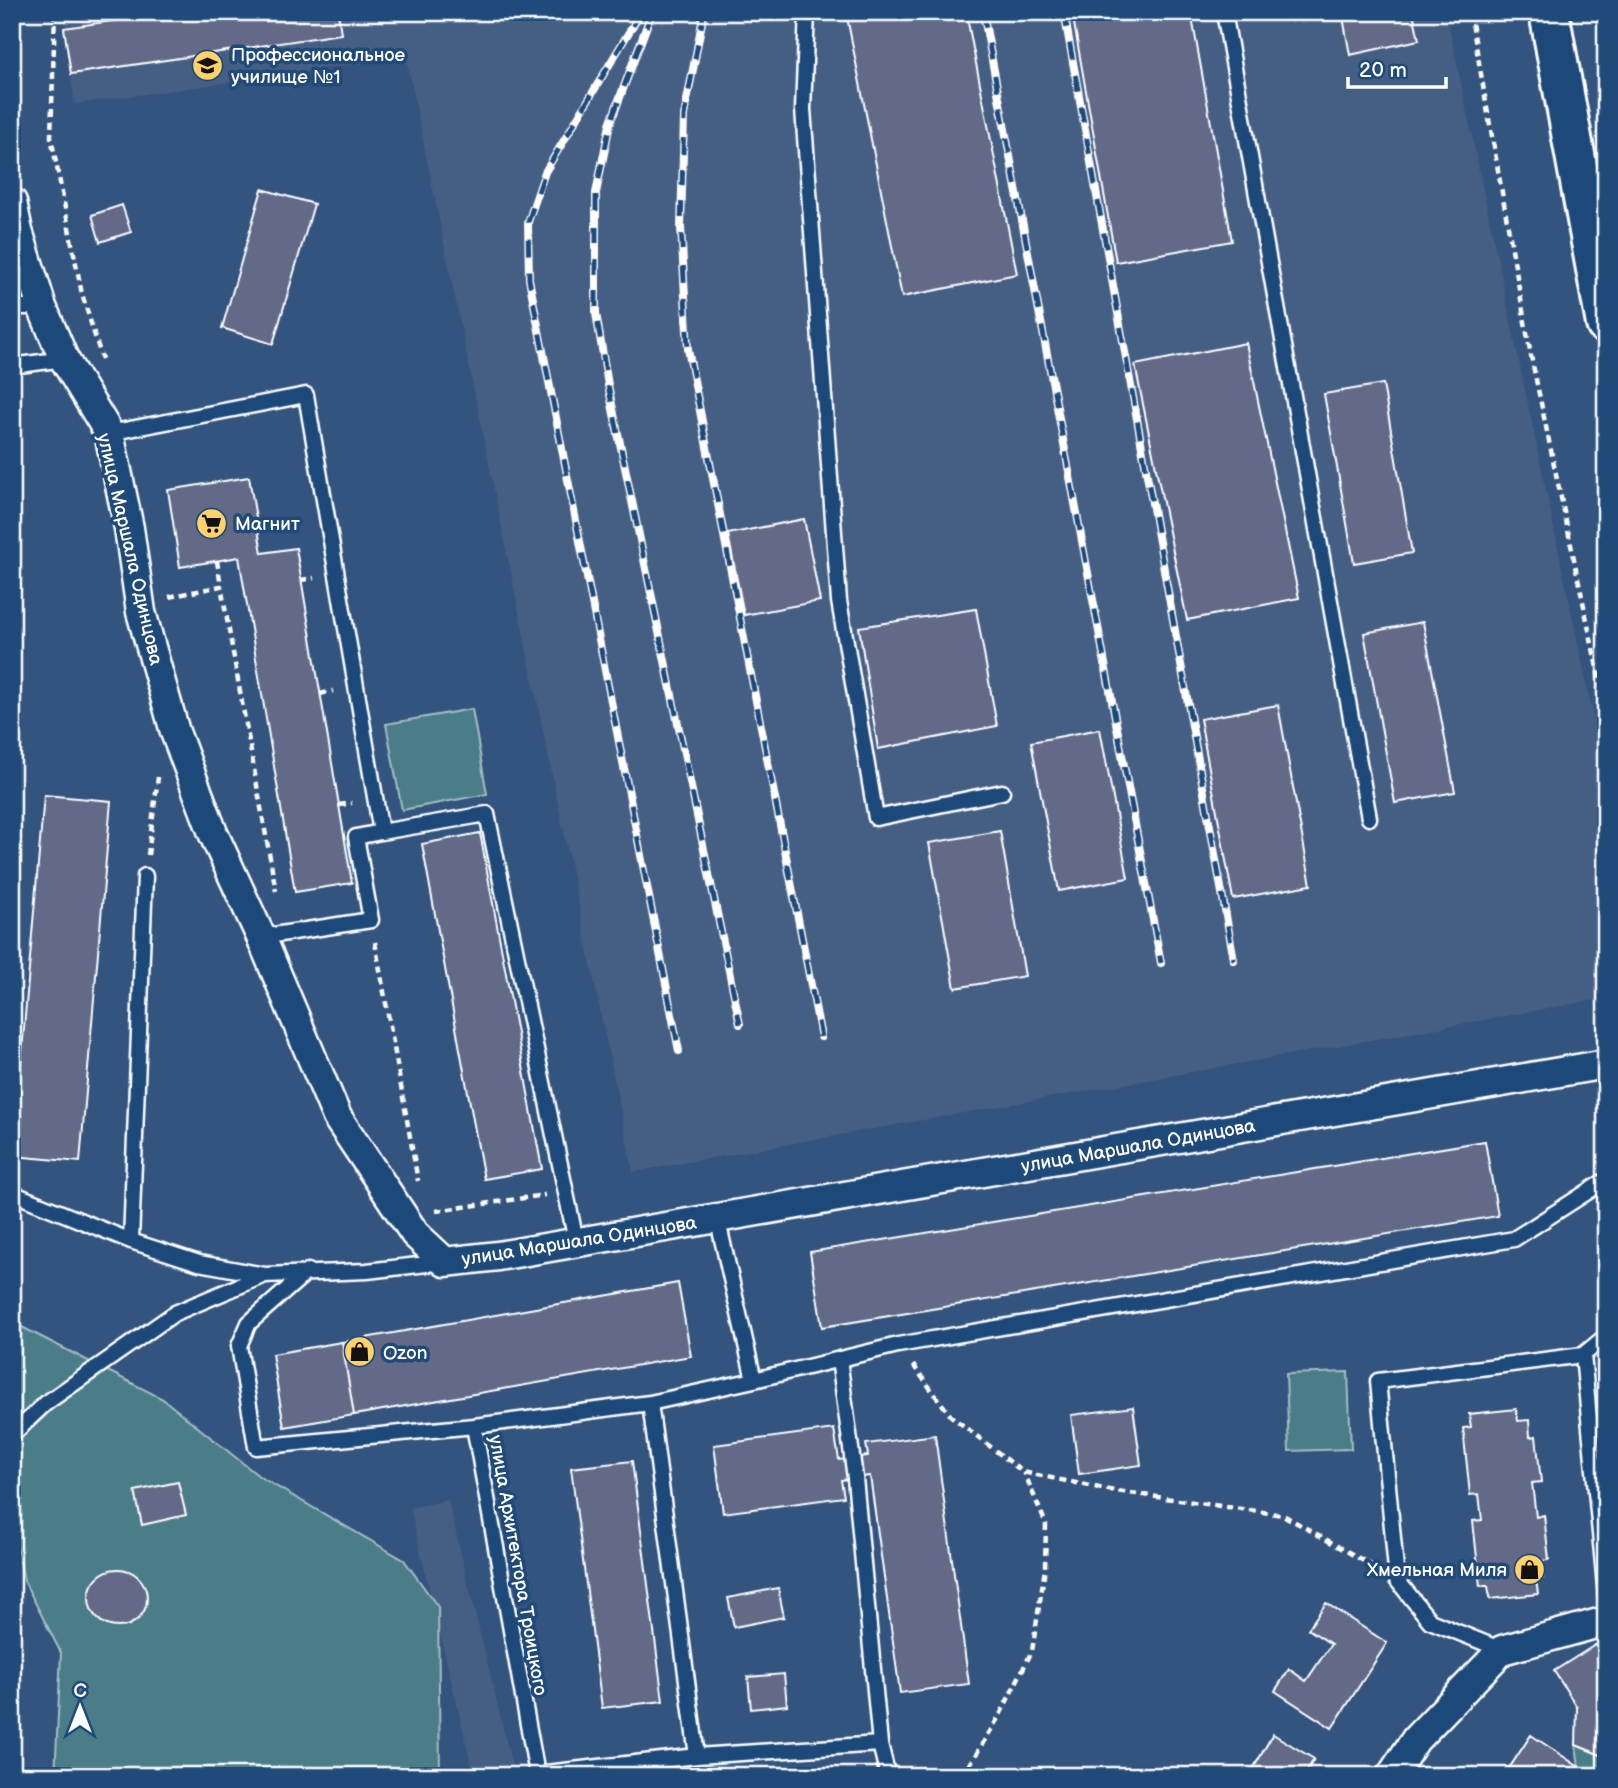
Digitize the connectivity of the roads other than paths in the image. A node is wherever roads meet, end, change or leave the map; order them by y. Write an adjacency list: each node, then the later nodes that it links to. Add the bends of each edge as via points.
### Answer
1 (807, 12): 11 (lane, via 803,109 839,601 876,818)
2 (1224, 12): 12 (lane)
3 (1549, 12): 7 (main road)
4 (12, 202): 6 (street, улица Маршала Одинцова)
5 (12, 307): 6 (lane)
6 (42, 307): 8 (street, улица Маршала Одинцова)
7 (1606, 324)
8 (64, 359): 9 (lane); 10 (street, улица Маршала Одинцова)
9 (12, 366)
10 (109, 433): 13 (lane, via 306,395); 15 (street, улица Маршала Одинцова, via 141,612 175,733 214,833)
11 (1002, 792)
12 (1369, 818)
13 (381, 832): 15 (lane, via 356,837 371,920); 21 (lane, via 487,814)
14 (145, 876): 20 (lane)
15 (272, 935): 22 (street, улица Маршала Одинцова, via 337,1117 415,1234)
16 (1606, 1064): 19 (street, улица Маршала Одинцова)
17 (1606, 1180): 27 (lane, улица Архитектора Троицкого, via 1514,1239)
18 (12, 1193): 20 (lane)
19 (717, 1217): 21 (street, улица Маршала Одинцова); 28 (lane)
20 (131, 1241): 24 (lane, via 199,1263)
21 (576, 1241): 22 (street, улица Маршала Одинцова)
22 (445, 1262): 23 (lane, via 367,1271)
23 (308, 1271): 24 (lane); 30 (lane, via 249,1323 239,1346 256,1447)
24 (265, 1275): 31 (lane, via 175,1313 46,1403)
25 (1606, 1336): 26 (lane)
26 (1583, 1355): 32 (lane); 34 (lane, via 1378,1381 1397,1580 1430,1621)
27 (839, 1359): 28 (lane, улица Архитектора Троицкого); 35 (lane)
28 (754, 1380): 29 (lane, улица Архитектора Троицкого)
29 (650, 1403): 30 (lane, улица Архитектора Троицкого); 36 (lane)
30 (474, 1426): 37 (lane, улица Архитектора Троицкого, via 537,1774)
31 (12, 1435)
32 (1606, 1596)
33 (1606, 1621): 34 (street)
34 (1502, 1650): 39 (street, via 1416,1739)
35 (880, 1744): 36 (lane, улица Архитектора Троицкого); 38 (lane)
36 (697, 1756): 37 (lane, улица Архитектора Троицкого)
37 (580, 1772)
38 (888, 1776)
39 (1391, 1776)

